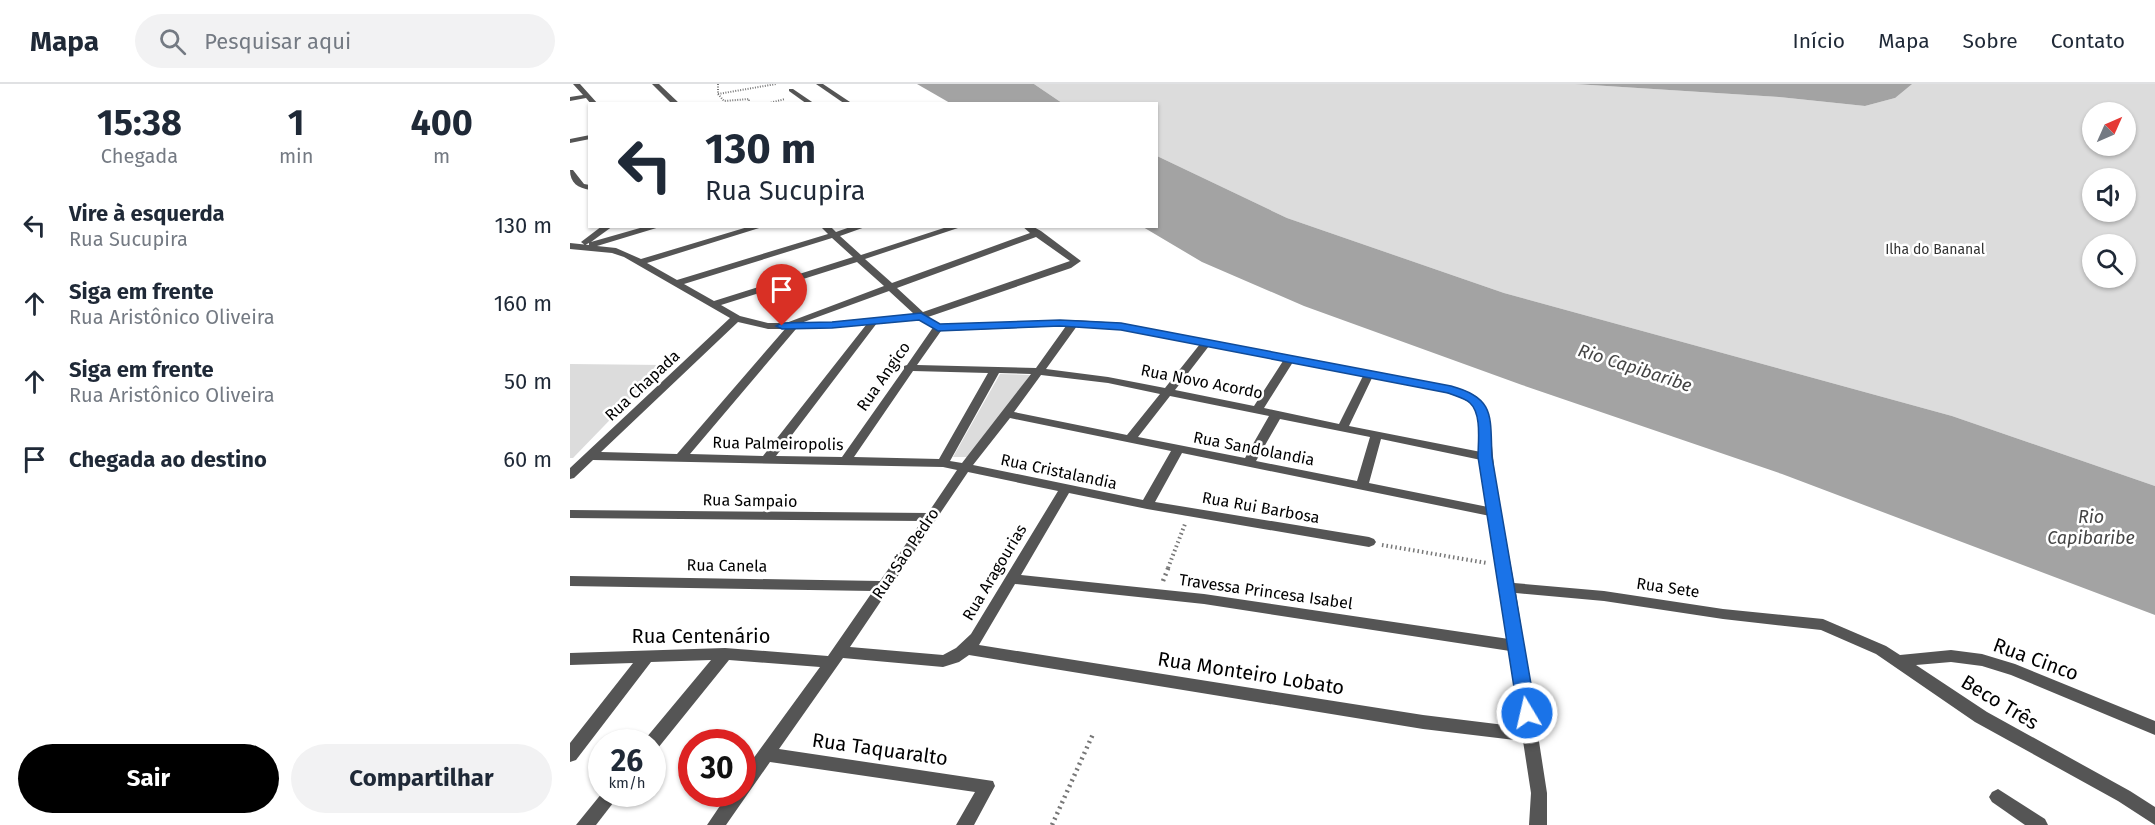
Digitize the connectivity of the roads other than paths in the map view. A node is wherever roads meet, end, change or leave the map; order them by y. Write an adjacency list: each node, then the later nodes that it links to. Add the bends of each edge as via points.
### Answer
1 (576, 84): 5 (street)
2 (655, 84): 8 (street)
3 (819, 84): 10 (street)
4 (791, 90): 9 (street)
5 (587, 96): 6 (street); 7 (street)
6 (570, 99)
7 (593, 102)
8 (675, 102)
9 (809, 102)
10 (847, 102)
11 (588, 137): 12 (street)
12 (570, 141)
13 (570, 172): 14 (street, via 581,186)
14 (588, 188)
15 (606, 228): 24 (street)
16 (650, 228): 24 (street)
17 (755, 228): 26 (street)
18 (826, 228): 23 (street)
19 (858, 228): 23 (street)
20 (954, 228): 25 (street)
21 (1029, 228): 22 (street)
22 (1038, 233): 28 (street); 30 (street, via 1077,259 1068,266)
23 (834, 236): 25 (street); 27 (street)
24 (579, 246): 26 (street, via 612,250)
25 (860, 259): 28 (street); 29 (street)
26 (641, 262): 27 (street)
27 (678, 283): 29 (street)
28 (890, 287): 30 (street); 34 (street)
29 (714, 305): 31 (street)
30 (921, 316): 32 (street); 35 (street)
31 (736, 318): 34 (street); 50 (street, Rua Chapada)
32 (874, 321): 34 (street); 53 (street)
33 (1074, 323): 35 (street); 36 (street, via 1121,326); 40 (street, Rua São Pedro)
34 (787, 326): 52 (street)
35 (938, 327): 38 (street, Rua Angico)
36 (1207, 342): 37 (street); 42 (street)
37 (1290, 358): 41 (street); 43 (street)
38 (908, 368): 39 (street, Rua Novo Acordo); 54 (street, Rua Angico)
39 (995, 371): 40 (street, Rua Novo Acordo); 55 (street)
40 (1037, 371): 42 (street, Rua Novo Acordo); 45 (street, Rua São Pedro)
41 (1369, 374): 46 (street); 51 (street, via 1451,390 1473,399 1480,406 1484,421)
42 (1169, 390): 43 (street, Rua Novo Acordo); 48 (street)
43 (1258, 409): 44 (street, Rua Novo Acordo)
44 (1277, 413): 46 (street, Rua Novo Acordo); 56 (street)
45 (1007, 414): 48 (street, Rua Sandolandia); 57 (street, Rua São Pedro)
46 (1343, 427): 47 (street, Rua Novo Acordo)
47 (1377, 434): 51 (street, Rua Novo Acordo); 59 (street)
48 (1130, 439): 49 (street, Rua Sandolandia)
49 (1178, 450): 56 (street, Rua Sandolandia); 61 (street)
50 (590, 456): 52 (street, Rua Palmeiropolis); 58 (street, Rua Chapada)
51 (1485, 457): 62 (street)
52 (680, 458): 53 (street, Rua Palmeiropolis)
53 (766, 459): 54 (street, Rua Palmeiropolis)
54 (845, 461): 55 (street, Rua Palmeiropolis)
55 (943, 463): 57 (street, Rua Palmeiropolis)
56 (1248, 464): 59 (street, Rua Sandolandia)
57 (964, 468): 60 (street, Rua Cristalandia); 64 (street, Rua São Pedro)
58 (570, 476)
59 (1362, 486): 62 (street, Rua Sandolandia)
60 (1065, 489): 61 (street, Rua Cristalandia); 66 (street, Rua Aragourias)
61 (1147, 505): 65 (street, Rua Rui Barbosa)
62 (1496, 513): 69 (street)
63 (570, 514): 64 (street, Rua Sampaio)
64 (929, 517): 68 (street, Rua São Pedro)
65 (1369, 542)
66 (1011, 579): 71 (street, Travessa Princesa Isabel, via 1204,599); 72 (street, Rua Aragourias)
67 (570, 581): 68 (street, Rua Canela)
68 (883, 586): 75 (street, Rua São Pedro)
69 (1507, 587): 70 (street, Rua Sete); 71 (street)
70 (1823, 625): 78 (street, Beco Três)
71 (1516, 646): 81 (street)
72 (966, 649): 77 (street, Rua Aragourias); 81 (street, Rua Monteiro Lobato, via 1423,722)
73 (725, 654): 74 (street, Rua Centenário); 75 (street, Rua Centenário); 80 (street)
74 (648, 655): 76 (street, Rua Centenário); 83 (street)
75 (835, 657): 77 (street, Rua Centenário); 82 (street, Rua São Pedro)
76 (570, 659)
77 (943, 661)
78 (1898, 661): 79 (street, Rua Cinco, via 1951,656 1982,660); 88 (street, Beco Três, via 1981,717)
79 (2155, 728)
80 (663, 729)
81 (1530, 735): 92 (street, via 1539,793)
82 (766, 754): 84 (street, Rua São Pedro); 91 (street, Rua Taquaralto, via 987,786)
83 (570, 755)
84 (756, 768)
85 (1998, 796): 93 (street)
86 (600, 807): 89 (street)
87 (729, 807): 90 (street)
88 (2155, 817)
89 (585, 825)
90 (716, 825)
91 (965, 825)
92 (1538, 825)
93 (2040, 825)

